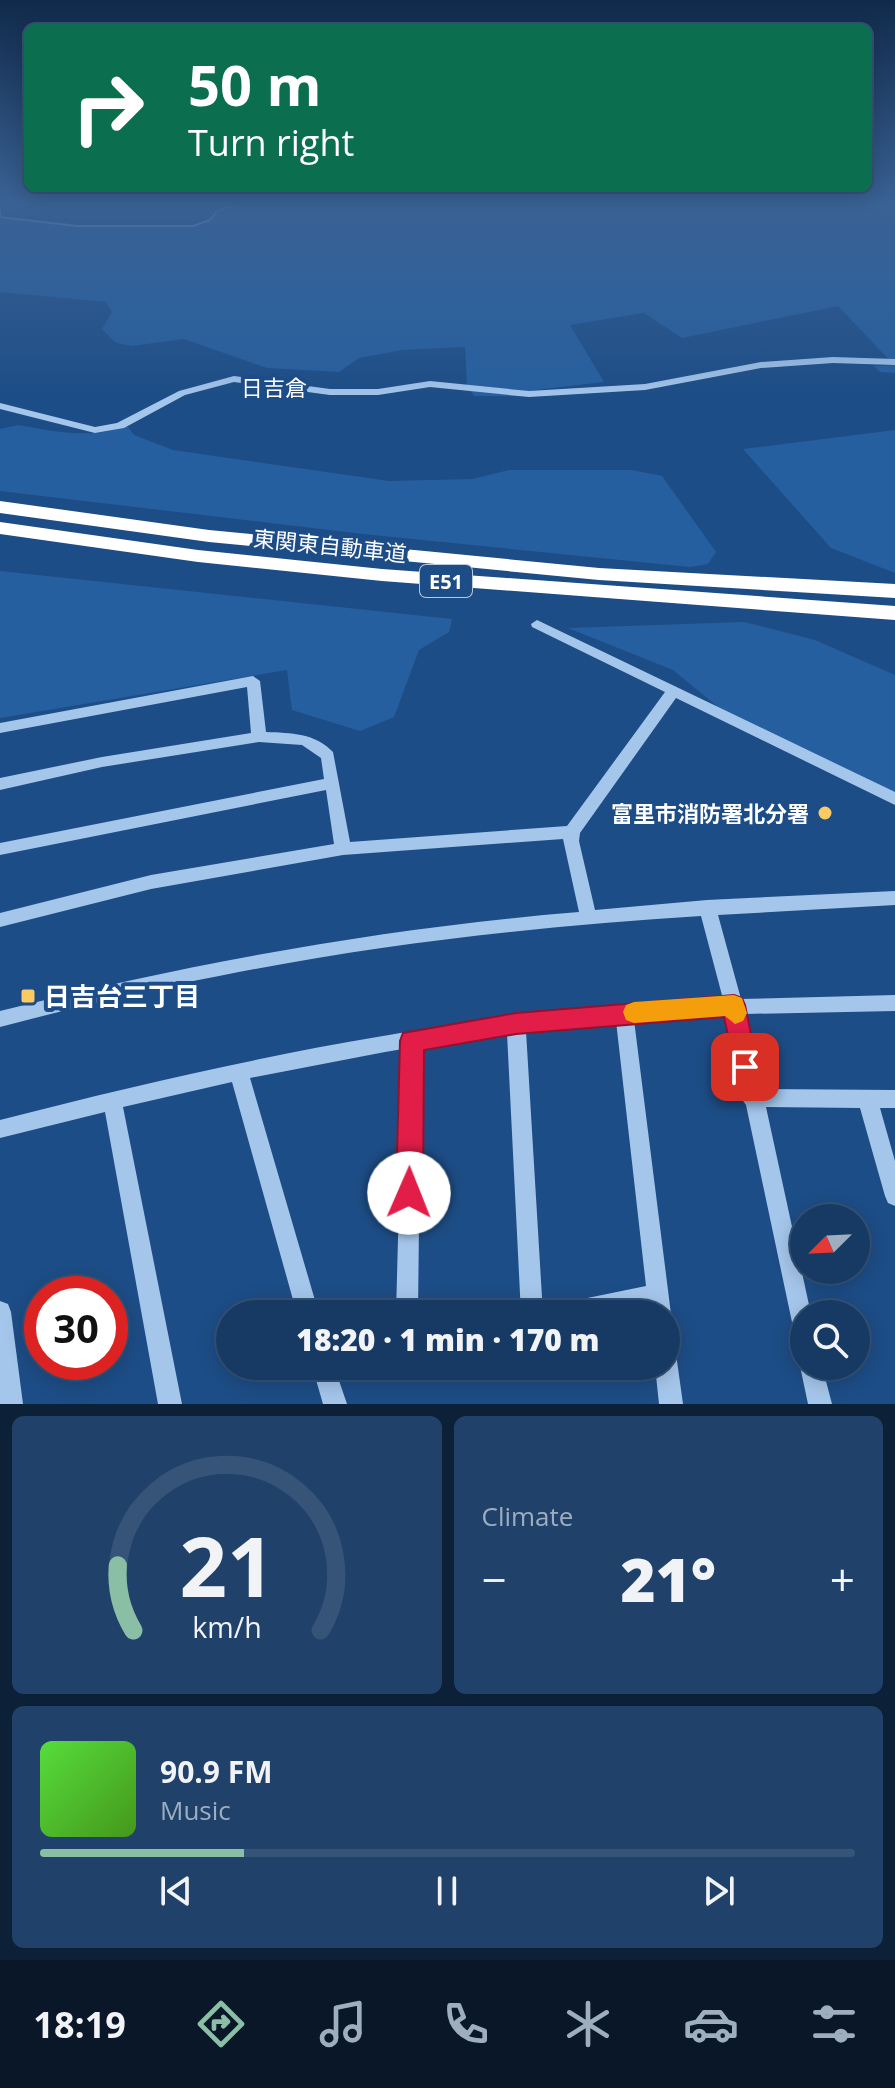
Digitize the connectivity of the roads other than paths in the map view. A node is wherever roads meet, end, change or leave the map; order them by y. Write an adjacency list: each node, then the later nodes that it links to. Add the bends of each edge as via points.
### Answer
1 (895, 362): 2 (street, via 761,365 645,387 529,394 430,384 341,393 234,379 182,393 120,426 95,430)
2 (0, 406)
3 (0, 507): 5 (highway, 東関東自動車道 / E51, via 209,536 599,574)
4 (0, 528): 6 (highway, 東関東自動車道 / E51, via 382,575)
5 (895, 591)
6 (895, 613)
7 (537, 624): 8 (street)
8 (674, 690): 13 (street); 14 (street)
9 (0, 728): 10 (street, via 253,681)
10 (259, 737): 11 (street, via 320,745 328,756); 12 (street)
11 (331, 783): 15 (street); 16 (street)
12 (0, 784)
13 (895, 799)
14 (572, 832): 16 (street); 19 (street)
15 (0, 849)
16 (343, 849): 20 (street, via 151,882)
17 (895, 898): 18 (street)
18 (707, 907): 19 (street); 22 (street)
19 (588, 915): 24 (street, via 312,951 170,977)
20 (0, 920)
21 (895, 1003): 22 (street)
22 (734, 1005): 23 (street); 28 (street)
23 (624, 1013): 25 (street); 37 (street)
24 (0, 1019)
25 (516, 1024): 26 (street); 36 (street)
26 (412, 1041): 27 (street); 35 (street)
27 (238, 1071): 30 (street); 34 (street)
28 (751, 1098): 29 (street); 38 (street)
29 (867, 1098): 31 (street); 33 (street)
30 (112, 1099): 32 (street); 44 (street)
31 (895, 1099)
32 (0, 1129)
33 (895, 1196)
34 (304, 1300)
35 (407, 1300)
36 (531, 1300)
37 (659, 1300)
38 (797, 1300)
39 (0, 1312): 43 (street)
40 (327, 1380): 45 (street)
41 (668, 1380): 46 (street)
42 (814, 1380): 47 (street)
43 (11, 1404)
44 (170, 1404)
45 (335, 1404)
46 (671, 1404)
47 (820, 1404)

